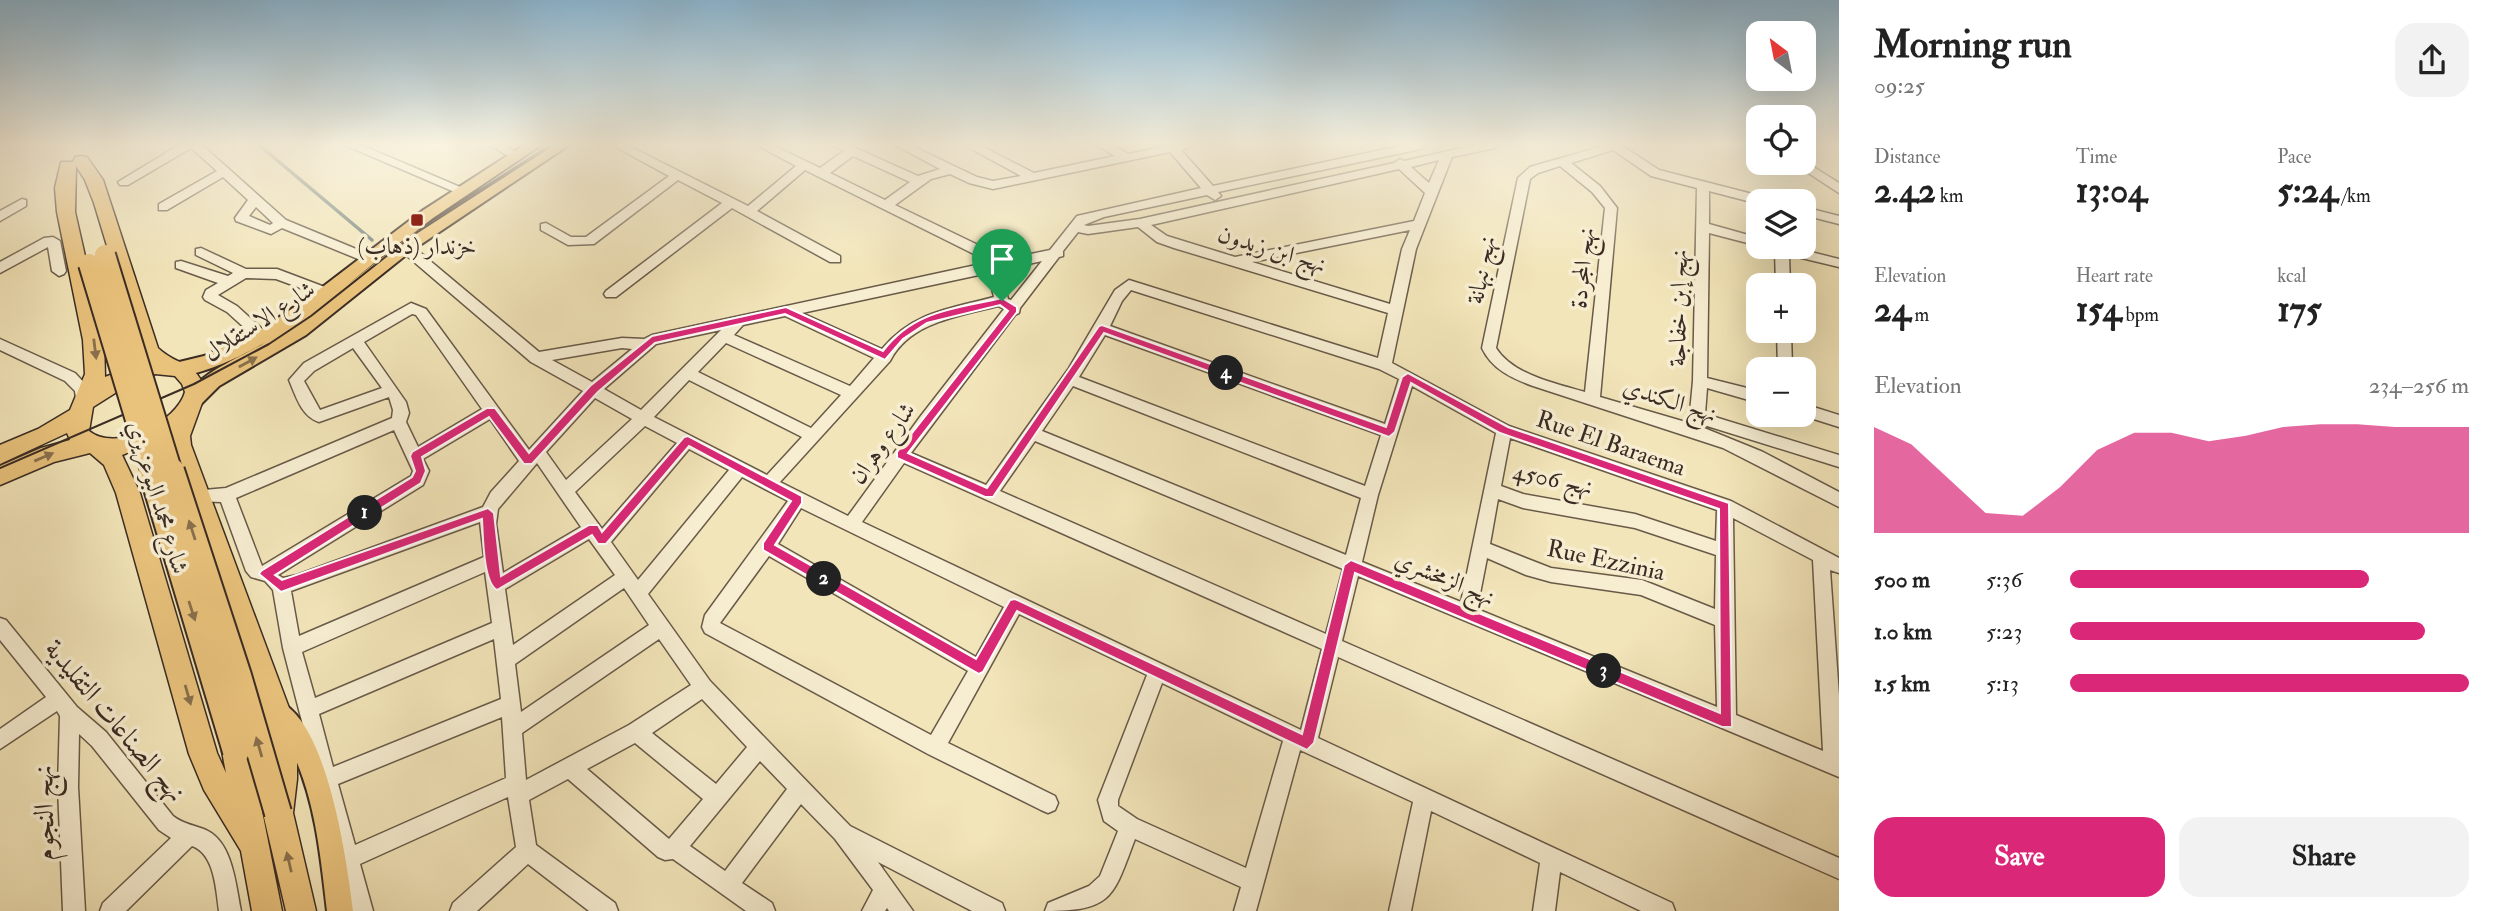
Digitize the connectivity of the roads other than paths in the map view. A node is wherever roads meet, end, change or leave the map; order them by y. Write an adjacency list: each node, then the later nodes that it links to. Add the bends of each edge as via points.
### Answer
1 (64, 188): 86 (highway, one-way to 86, via 96,362 93,386)
2 (82, 188): 48 (highway, شارع محمد البوعزيزي)
3 (97, 188): 75 (highway, via 149,351)
4 (197, 188): 32 (street)
5 (242, 188): 27 (street)
6 (455, 188): 23 (street)
7 (465, 188): 23 (main road, شارع الاستقلال)
8 (496, 188): 44 (main road, شارع الاستقلال)
9 (661, 188): 40 (street, via 589,241 568,241)
10 (699, 188): 29 (street)
11 (777, 188): 33 (street)
12 (851, 188): 30 (street)
13 (910, 188): 30 (street)
14 (1208, 188): 24 (street)
15 (1227, 188): 24 (street)
16 (1304, 188): 31 (street)
17 (1426, 188): 25 (street)
18 (1433, 188): 25 (street)
19 (1522, 188): 71 (street, نهج نبهانة)
20 (1594, 188): 84 (street, نهج المجردة, via 1611,208)
21 (1703, 188): 42 (street, نهج إبن خفاجة)
22 (1709, 188): 26 (street)
23 (461, 190): 49 (main road, شارع الاستقلال)
24 (1211, 191): 31 (street); 41 (street, via 1102,213 1082,219)
25 (1431, 192): 39 (street)
26 (1746, 197)
27 (256, 200): 37 (street); 37 (street, via 240,218 271,230)
28 (22, 203): 35 (street)
29 (730, 203): 33 (street); 60 (street)
30 (887, 205): 54 (street)
31 (1222, 205): 38 (street)
32 (163, 207)
33 (748, 212): 50 (street)
34 (1816, 214): 36 (street)
35 (0, 217)
36 (1839, 220)
37 (281, 223): 49 (street)
38 (1140, 223): 41 (street, via 1088,230); 51 (street, نهج ابن زيدون, via 1170,242)
39 (1418, 224): 51 (street); 62 (street)
40 (546, 227)
41 (1075, 227): 46 (street, شارع وهران)
42 (1703, 227): 43 (street); 79 (street, نهج إبن خفاجة)
43 (1746, 239)
44 (404, 247): 73 (street); 85 (main road, شارع الاستقلال, one-way to 44, via 213,381 300,331)
45 (201, 252): 57 (street)
46 (1058, 253): 54 (street); 61 (street, شارع وهران)
47 (1816, 257): 52 (street)
48 (97, 259): 161 (highway, شارع محمد البوعزيزي, one-way to 48, bridge, via 154,418); 166 (highway, شارع محمد البوعزيزي, one-way to 166, bridge, via 236,751)
49 (368, 259): 59 (main road, شارع الاستقلال)
50 (835, 259)
51 (1237, 261): 62 (street, نهج ابن زيدون)
52 (1839, 263)
53 (181, 265): 58 (street)
54 (999, 265): 61 (street); 63 (street)
55 (0, 268): 56 (street, via 48,241 53,242)
56 (59, 271)
57 (244, 273): 58 (street); 59 (street, via 277,274)
58 (228, 281): 66 (street, via 210,297)
59 (325, 292): 66 (main road, شارع الاستقلال)
60 (611, 294)
61 (1008, 305): 72 (street, via 924,321 900,337); 100 (street, شارع وهران)
62 (1395, 310): 74 (street)
63 (786, 311): 64 (street); 72 (street)
64 (738, 322): 67 (street); 70 (street)
65 (1102, 328): 74 (street, Rue El Baraema, via 1125,287 1138,286); 78 (street); 94 (street)
66 (263, 336): 75 (main road, شارع الاستقلال, via 226,356)
67 (725, 337): 76 (street); 82 (street)
68 (356, 342): 81 (street); 81 (street, via 309,367 296,380 312,412 331,414); 87 (street, via 404,311 417,308)
69 (0, 344): 86 (street, via 69,377 83,389)
70 (645, 344): 73 (street, via 622,343); 80 (street)
71 (1489, 348): 84 (street, نهج الكندي, via 1496,359 1530,379)
72 (885, 357): 82 (street)
73 (537, 358): 80 (street)
74 (1384, 365): 77 (street, Rue El Baraema)
75 (171, 368): 85 (highway, via 192,379 195,392); 86 (highway, via 149,368 123,376 99,389)
76 (688, 373): 89 (street); 96 (street)
77 (1408, 377): 93 (street, Rue El Baraema); 94 (street)
78 (1070, 379): 95 (street); 111 (street)
79 (1700, 381): 83 (street); 92 (street, نهج إبن خفاجة)
80 (594, 389): 89 (street); 102 (street)
81 (392, 390): 91 (street, via 401,405)
82 (852, 393): 96 (street)
83 (1746, 393)
84 (1592, 399): 92 (street, نهج الكندي)
85 (190, 405): 98 (highway, via 171,426 149,439 116,448); 112 (highway, شارع محمد البوعزيزي, via 179,436)
86 (82, 408): 98 (highway, شارع محمد البوعزيزي, via 77,430); 99 (highway, via 46,435)
87 (491, 411): 101 (street); 102 (street)
88 (1816, 414): 90 (street)
89 (643, 418): 97 (street); 107 (street)
90 (1839, 421)
91 (398, 422): 101 (street); 110 (street)
92 (1696, 424): 103 (street); 114 (street, نهج الكندي)
93 (1504, 430): 108 (street); 115 (street, Rue El Baraema)
94 (1389, 432): 111 (street)
95 (1032, 433): 109 (street); 124 (street, نهج الزمخشري)
96 (811, 435): 106 (street)
97 (688, 440): 104 (street); 118 (street)
98 (95, 446): 105 (highway, one-way to 98, via 49,454); 166 (highway, شارع محمد البوعزيزي, one-way to 166, via 113,460 128,493 203,754)
99 (0, 455)
100 (901, 455): 109 (street); 117 (street, شارع وهران)
101 (416, 456): 127 (street, via 421,471 417,480)
102 (533, 457): 107 (street); 116 (street, via 492,501)
103 (1839, 461)
104 (740, 468): 106 (street); 129 (street)
105 (0, 476)
106 (769, 483): 113 (street)
107 (566, 490): 118 (street)
108 (1492, 490): 120 (street); 121 (street, نهج 4506, via 1523,501 1634,521)
109 (989, 494): 136 (street)
110 (226, 495): 112 (street); 127 (street, via 252,565)
111 (1370, 495): 124 (street)
112 (199, 496): 144 (highway, شارع محمد البوعزيزي)
113 (798, 499): 117 (street); 119 (street)
114 (1839, 500)
115 (1725, 506): 121 (street); 122 (street, Rue El Baraema)
116 (488, 513): 123 (street); 127 (street)
117 (851, 525): 130 (street)
118 (598, 534): 126 (street); 128 (street)
119 (767, 546): 139 (street); 152 (street, via 711,627)
120 (1479, 547): 131 (street); 132 (street, Rue Ezzinia, via 1551,575 1642,588)
121 (1724, 551): 132 (street)
122 (1821, 559): 125 (street, Rue El Baraema); 153 (street)
123 (492, 561): 128 (street); 137 (street)
124 (1351, 565): 131 (street, نهج الزمخشري); 136 (street)
125 (1839, 566)
126 (626, 578): 129 (street); 138 (street)
127 (273, 580): 137 (street)
128 (497, 585): 134 (street)
129 (637, 594): 135 (street)
130 (1015, 604): 139 (street); 140 (street)
131 (1467, 614): 146 (street, نهج الزمخشري)
132 (1724, 620): 146 (street)
133 (0, 626): 143 (street, نهج الصناعات التقليدية)
134 (500, 628): 138 (street); 145 (street)
135 (660, 628): 141 (street); 147 (street)
136 (1330, 645): 150 (street); 170 (street)
137 (292, 648): 145 (street)
138 (505, 661): 142 (street)
139 (979, 668): 152 (street)
140 (1158, 670): 150 (street); 162 (street, via 1108,800 1112,816)
141 (703, 687): 148 (street); 151 (street)
142 (511, 704): 147 (street); 155 (street)
143 (65, 706): 149 (street); 164 (street, نهج الصناعات التقليدية, via 99,738 166,823); 175 (street, نهج النجوم)
144 (275, 708): 161 (highway, شارع محمد البوعزيزي, via 283,748); 180 (main road, via 294,731 313,772)
145 (308, 710): 155 (street)
146 (1727, 722): 153 (street, نهج الزمخشري)
147 (513, 728): 156 (street)
148 (636, 732): 154 (street); 159 (street)
149 (0, 740)
150 (1301, 740): 158 (street); 171 (street)
151 (760, 746): 157 (street); 159 (street)
152 (936, 747): 160 (street)
153 (1836, 766)
154 (571, 768): 156 (street); 165 (street, via 665,850)
155 (327, 779): 169 (street)
156 (517, 789): 167 (street); 169 (street)
157 (800, 790): 163 (street); 172 (street)
158 (1424, 796): 168 (street); 189 (street)
159 (716, 797): 165 (street)
160 (1048, 803)
161 (278, 813): 179 (highway, شارع محمد البوعزيزي, one-way to 161)
162 (1130, 826): 171 (street); 187 (street, via 1108,883)
163 (842, 832): 173 (street); 186 (street)
164 (188, 836): 176 (street); 177 (street, نهج الصناعات التقليدية, via 205,840 213,848)
165 (675, 848): 172 (street)
166 (256, 849): 178 (highway, شارع محمد البوعزيزي)
167 (527, 851): 182 (street); 183 (street)
168 (1551, 858): 190 (street); 191 (street)
169 (348, 859): 181 (street)
170 (1839, 869)
171 (1253, 883): 188 (street)
172 (728, 885): 174 (street)
173 (885, 890): 184 (street); 185 (street)
174 (750, 907)
175 (74, 911)
176 (111, 911)
177 (230, 911)
178 (267, 911)
179 (301, 911)
180 (340, 911)
181 (362, 911)
182 (461, 911)
183 (607, 911)
184 (873, 911)
185 (902, 911)
186 (994, 911)
187 (1056, 911)
188 (1245, 911)
189 (1400, 911)
190 (1544, 911)
191 (1664, 911)

